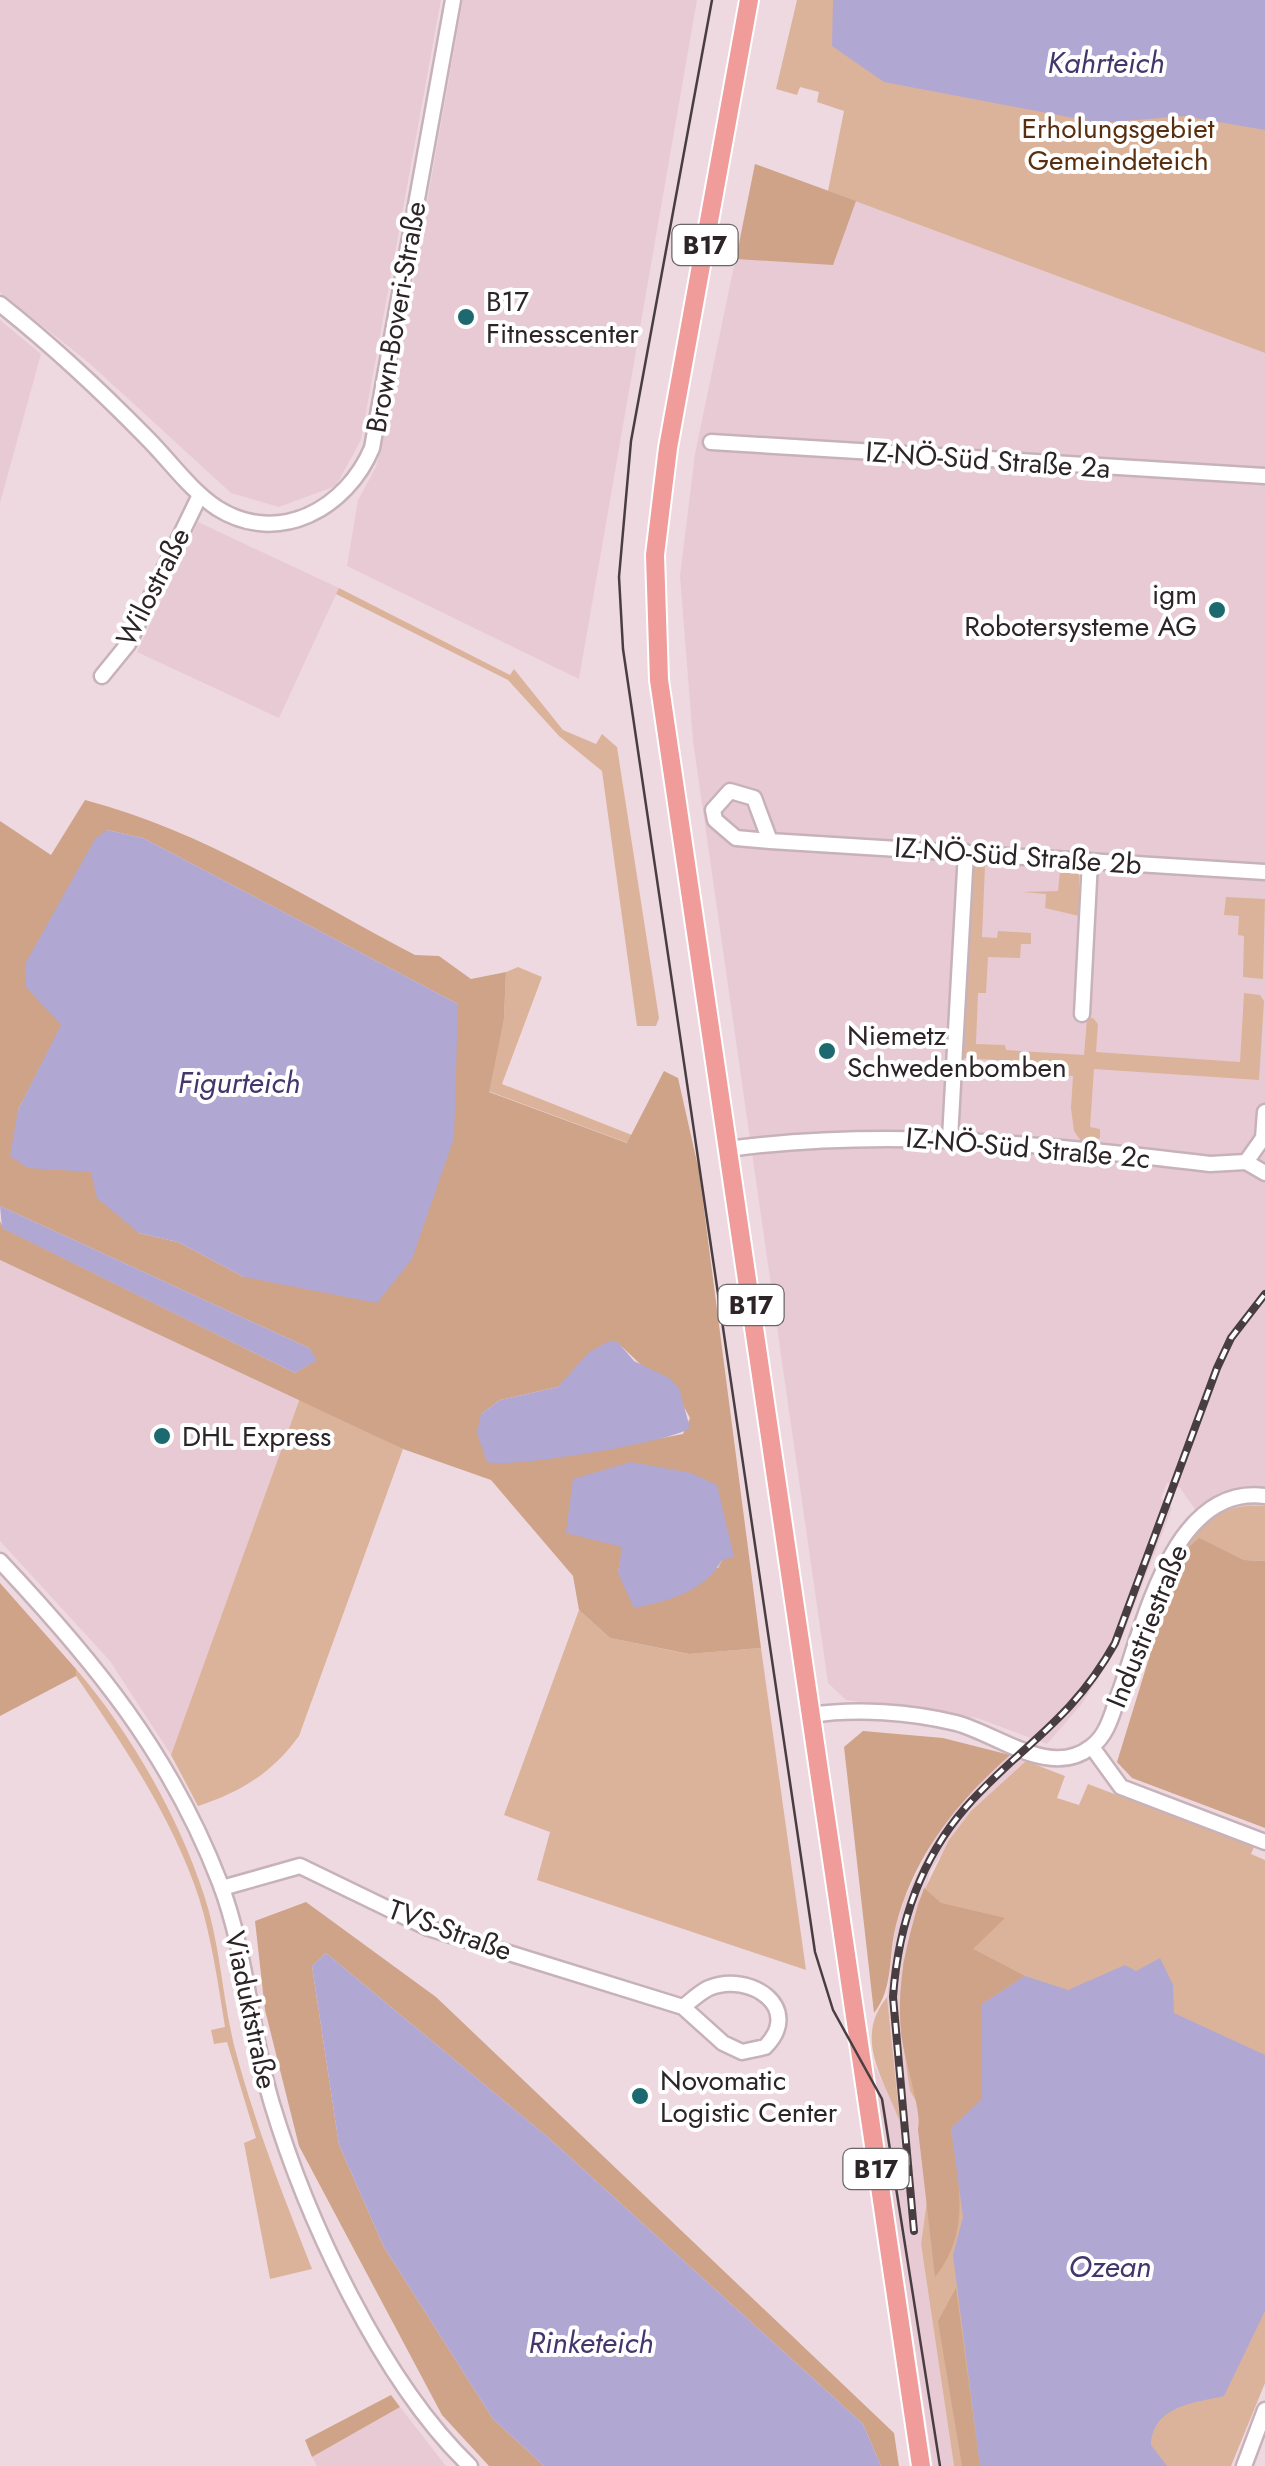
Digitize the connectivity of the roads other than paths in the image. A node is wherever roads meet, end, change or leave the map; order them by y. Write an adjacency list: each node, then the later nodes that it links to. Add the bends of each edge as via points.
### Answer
1 (453, 0): 6 (street, Brown-Boveri-Straße, via 382,404 360,475 331,504 279,523 240,518)
2 (750, 0): 15 (main road, B17, via 668,448 656,555 658,680)
3 (0, 304): 6 (street, Brown-Boveri-Straße, via 78,368)
4 (711, 442): 5 (street, IZ-NÖ-Süd Straße 2a)
5 (1265, 476)
6 (200, 495): 7 (street, Wilostraße, via 128,644)
7 (102, 676)
8 (770, 841): 9 (street, IZ-NÖ-Süd Straße 2b)
9 (966, 852): 10 (street, IZ-NÖ-Süd Straße 2b); 14 (street)
10 (1090, 861): 11 (street, IZ-NÖ-Süd Straße 2b); 12 (street)
11 (1265, 872)
12 (1082, 1014)
13 (1265, 1112): 16 (street, via 1262,1138)
14 (950, 1138): 15 (street, IZ-NÖ-Süd Straße 2c); 16 (street, IZ-NÖ-Süd Straße 2c)
15 (728, 1149): 20 (main road, B17)
16 (1246, 1162): 17 (street)
17 (1265, 1173)
18 (1265, 1496): 21 (street, Industriestraße, via 1210,1508 1176,1544 1104,1735)
19 (4, 1565): 23 (street, Viaduktstraße, via 110,1683 144,1732)
20 (811, 1715): 21 (street, via 857,1712 956,1724 1052,1760); 27 (main road, B17)
21 (1092, 1747): 22 (street, via 1121,1787)
22 (1265, 1842)
23 (222, 1888): 24 (street, TVS-Straße, via 300,1866 428,1928); 26 (street, Viaduktstraße, via 272,2104 311,2209 360,2312 420,2407)
24 (682, 2006): 24 (street, TVS-Straße, via 722,2043 742,2052 765,2047 780,2024 770,1996 755,1988 708,1988)
25 (1265, 2410): 28 (street)
26 (470, 2466)
27 (921, 2466)
28 (1244, 2466)

